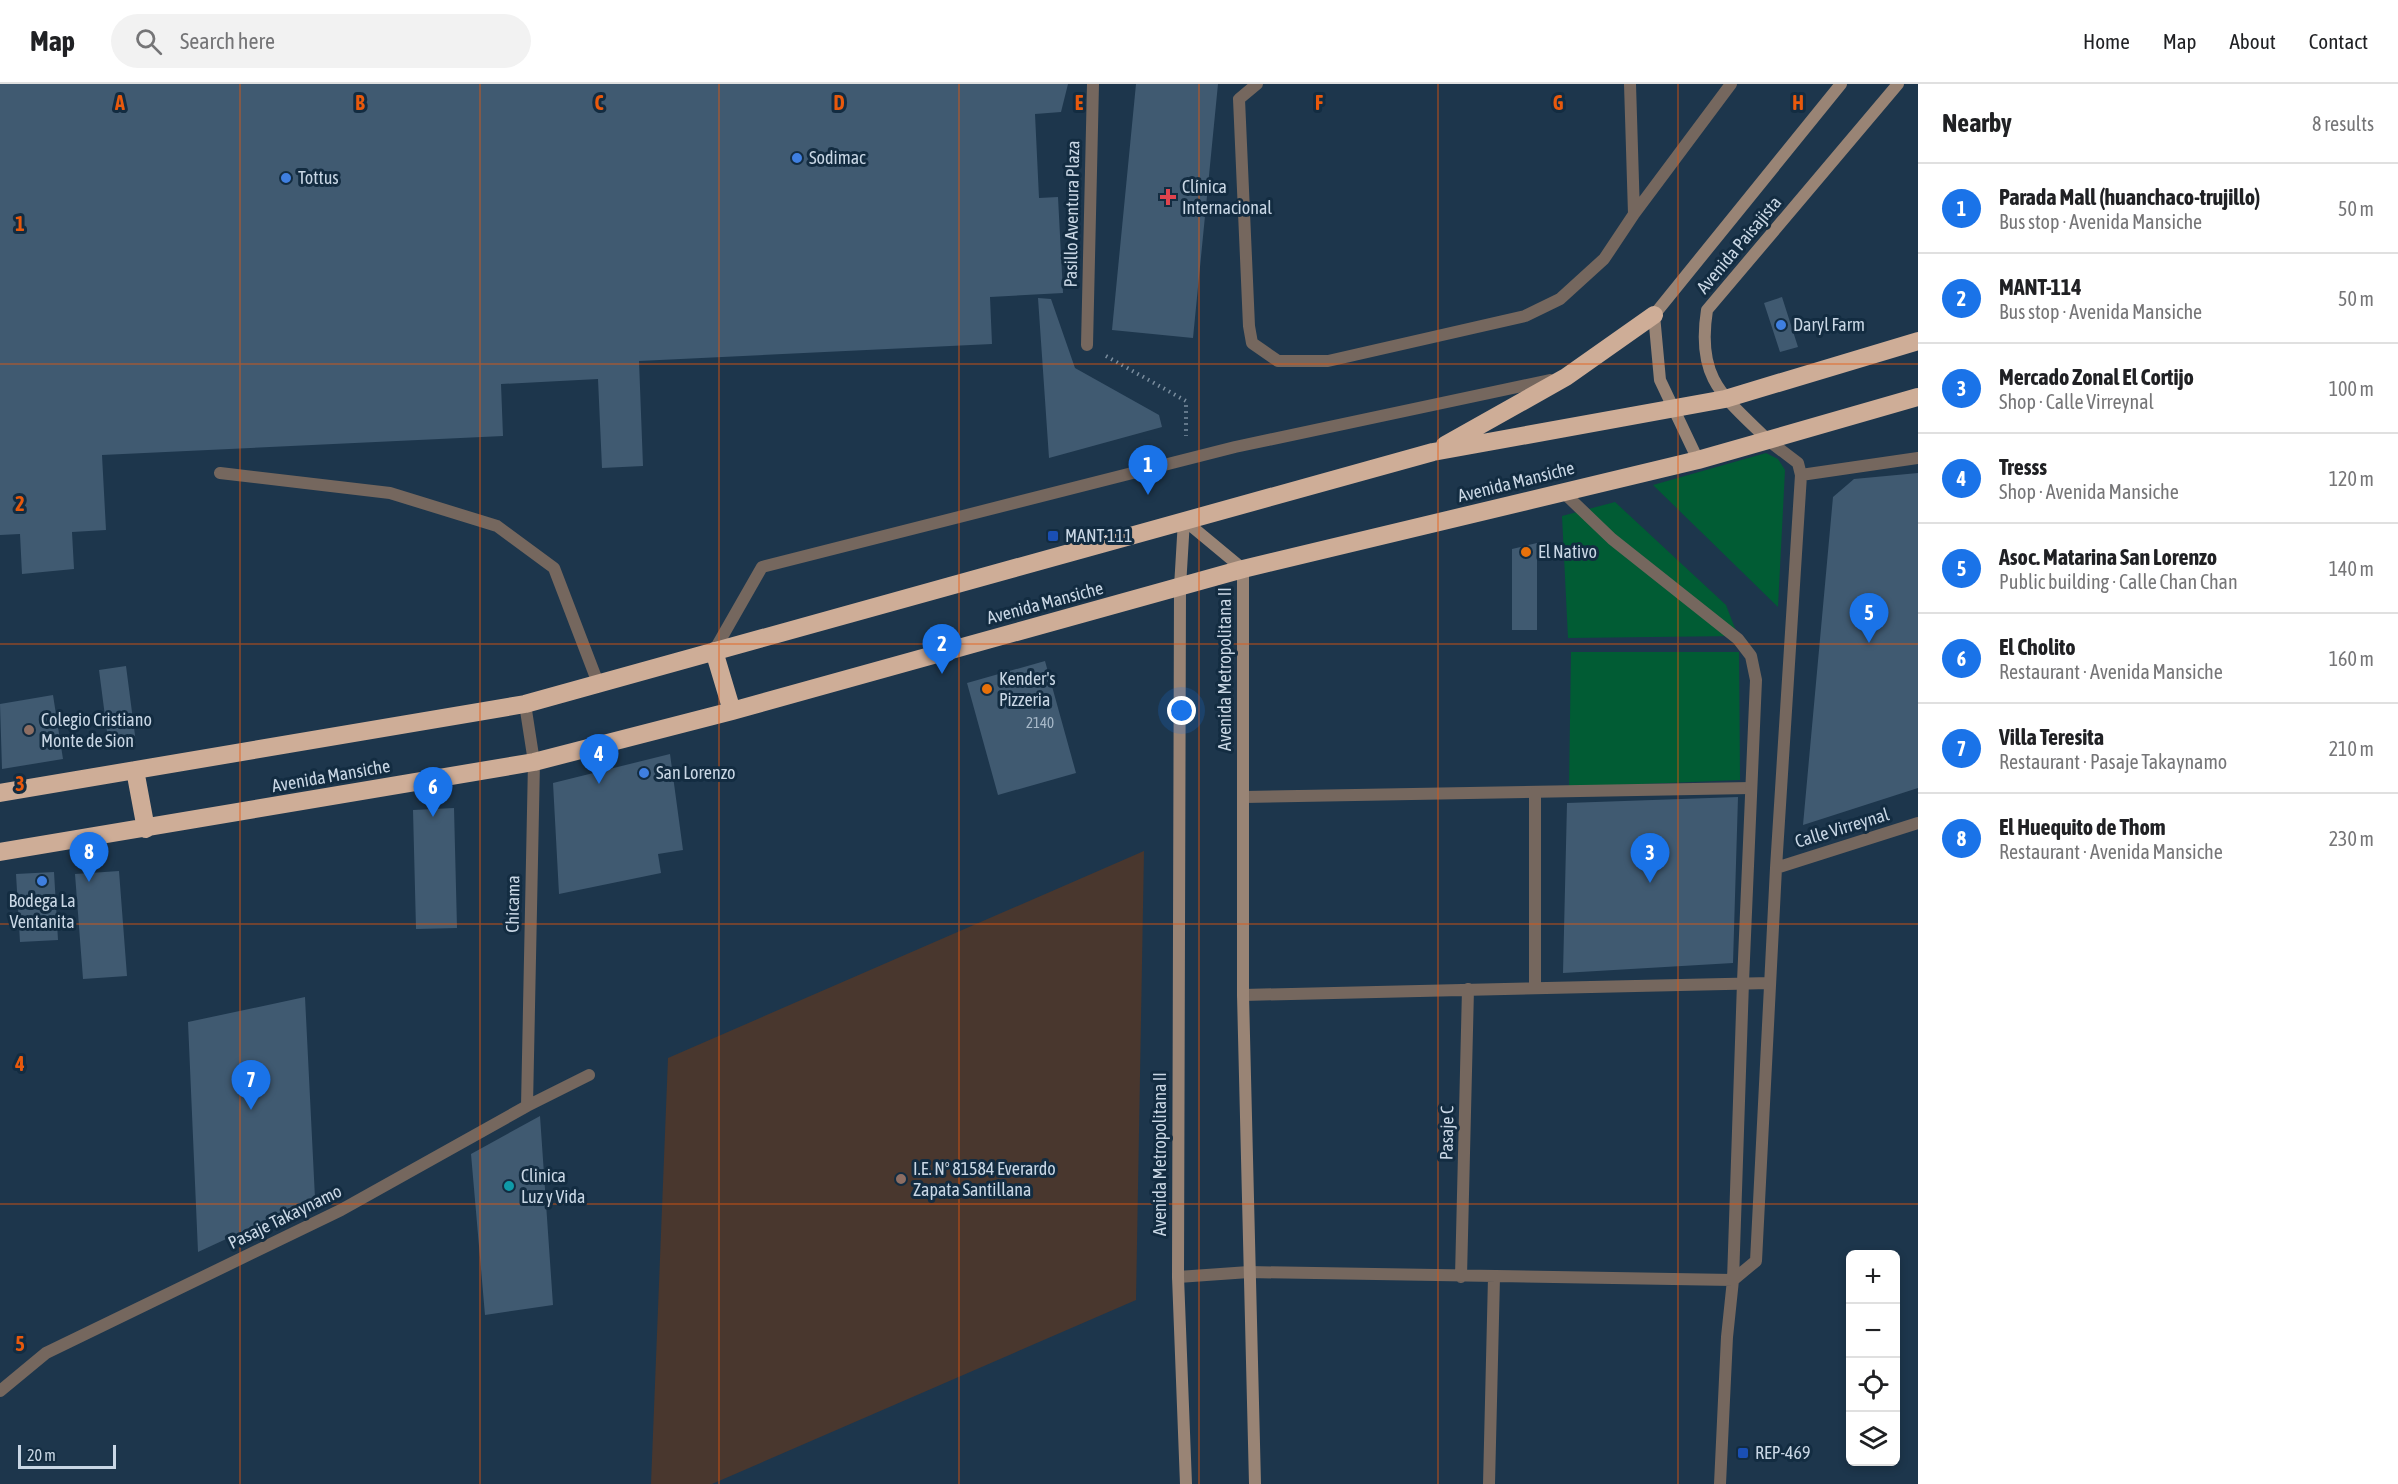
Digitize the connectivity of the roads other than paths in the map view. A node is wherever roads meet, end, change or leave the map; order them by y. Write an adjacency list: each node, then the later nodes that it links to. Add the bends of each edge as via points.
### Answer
1 (1093, 84): 10 (street, Pasillo Aventura Plaza)
2 (1257, 84): 7 (street, via 1239,99 1249,326 1252,343 1278,361 1328,360 1525,316 1560,299 1604,259)
3 (1630, 84): 7 (street)
4 (1731, 84): 7 (street)
5 (1841, 84): 8 (main road, Avenida Paisajista)
6 (1898, 84): 13 (main road, Avenida Paisajista, via 1707,310 1703,338 1706,361)
7 (1634, 214)
8 (1654, 315): 11 (highway); 14 (main road, via 1660,380)
9 (1918, 341): 13 (highway)
10 (1087, 345)
11 (1566, 377): 16 (highway); 25 (street, via 1235,447 762,567)
12 (1918, 396): 15 (highway, Avenida Mansiche)
13 (1725, 399): 14 (highway); 15 (main road, Avenida Paisajista)
14 (1673, 409): 16 (highway); 18 (main road)
15 (1768, 441): 18 (highway, Avenida Mansiche); 20 (street, via 1798,463)
16 (1433, 452): 22 (highway)
17 (1918, 458): 20 (street)
18 (1698, 460): 21 (highway, Avenida Mansiche)
19 (220, 473): 26 (street, via 390,493 496,526 554,568)
20 (1801, 475): 38 (street)
21 (1563, 492): 23 (highway, Avenida Mansiche); 31 (street, via 1612,539 1738,639 1751,656 1756,680)
22 (1184, 520): 23 (main road, Avenida Metropolitana II); 24 (main road, Avenida Metropolitana II); 25 (highway)
23 (1243, 569): 24 (highway, Avenida Mansiche); 34 (main road, Avenida Metropolitana II)
24 (1180, 587): 28 (highway, Avenida Mansiche); 47 (main road, Avenida Metropolitana II)
25 (714, 651): 26 (highway); 28 (highway)
26 (598, 683): 27 (highway)
27 (525, 704): 29 (street, Chicama); 30 (highway)
28 (732, 711): 29 (highway, Avenida Mansiche)
29 (534, 762): 36 (highway, Avenida Mansiche); 45 (street, Chicama)
30 (135, 770): 32 (highway); 36 (highway)
31 (1751, 788): 33 (street); 39 (street)
32 (0, 793)
33 (1535, 793): 34 (street); 41 (street)
34 (1244, 797): 43 (main road, Avenida Metropolitana II)
35 (1918, 823): 38 (street, Calle Virreynal)
36 (146, 829): 37 (highway, Avenida Mansiche)
37 (0, 852)
38 (1776, 868): 40 (street)
39 (1743, 982): 40 (street); 41 (street); 50 (street)
40 (1770, 983): 50 (street, via 1756,1261)
41 (1535, 988): 42 (street)
42 (1468, 989): 43 (street); 48 (street, Pasaje C)
43 (1243, 995): 46 (main road, Avenida Metropolitana II)
44 (589, 1075): 45 (street, Pasaje Takaynamo)
45 (527, 1106): 51 (street, Pasaje Takaynamo, via 341,1210 46,1353)
46 (1249, 1272): 47 (street); 48 (street); 53 (main road, Avenida Metropolitana II)
47 (1178, 1276): 52 (main road, Avenida Metropolitana II)
48 (1461, 1277): 49 (street)
49 (1494, 1277): 50 (street); 54 (street)
50 (1733, 1280): 55 (street)
51 (0, 1391)
52 (1186, 1484)
53 (1255, 1484)
54 (1489, 1484)
55 (1720, 1484)

